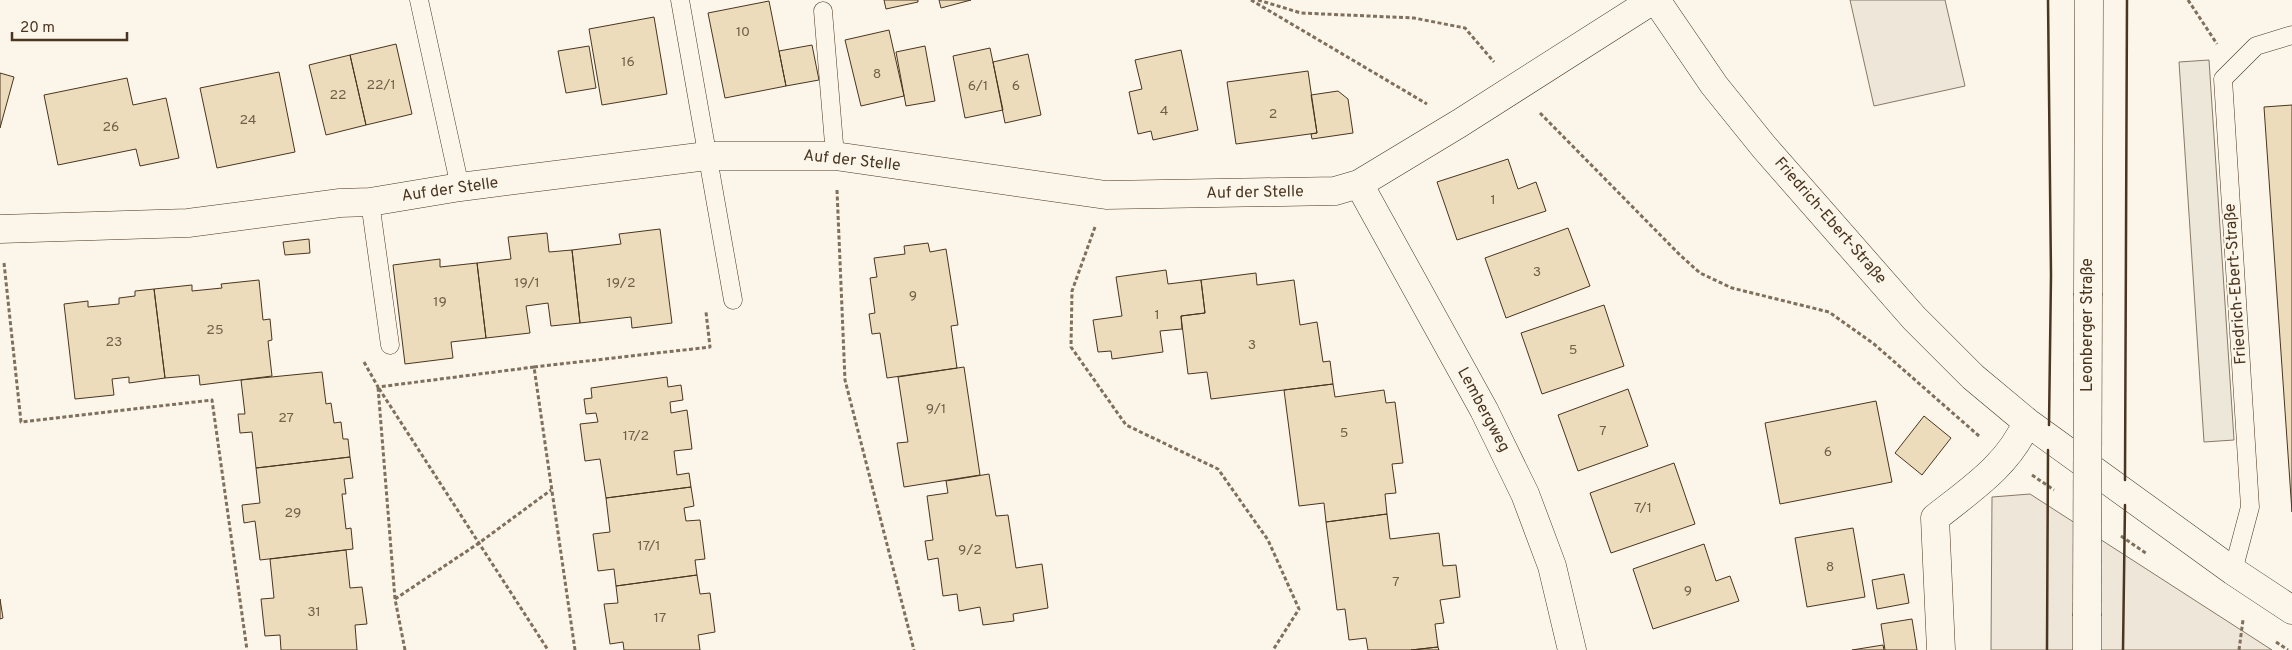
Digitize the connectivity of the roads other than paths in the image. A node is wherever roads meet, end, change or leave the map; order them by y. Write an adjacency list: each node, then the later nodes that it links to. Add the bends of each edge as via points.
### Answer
1 (419, 0): 10 (lane)
2 (680, 0): 7 (lane)
3 (1655, 0): 9 (street, Auf der Stelle); 15 (street, Friedrich-Ebert-Straße, via 1714,85 1764,147 1914,318 1973,377)
4 (2089, 0): 20 (street, Leonberger Straße, bridge)
5 (823, 11): 8 (lane)
6 (2292, 34): 16 (lane, Friedrich-Ebert-Straße, via 2256,46 2223,79 2250,508)
7 (707, 156): 8 (street, Auf der Stelle); 10 (street, Auf der Stelle); 13 (lane)
8 (835, 156): 9 (street, Auf der Stelle, via 1106,195 1327,192)
9 (1359, 184): 18 (street, Lembergweg, via 1484,410 1525,494 1552,566)
10 (460, 188): 11 (street, Auf der Stelle)
11 (370, 202): 12 (street, Auf der Stelle, via 188,223); 14 (lane)
12 (0, 229)
13 (733, 300)
14 (390, 345)
15 (2027, 422): 16 (street, Friedrich-Ebert-Straße); 19 (street, via 2020,440 1996,469 1935,518)
16 (2232, 571): 17 (street, Friedrich-Ebert-Straße)
17 (2292, 610)
18 (1572, 650)
19 (1941, 650)
20 (2087, 650)

